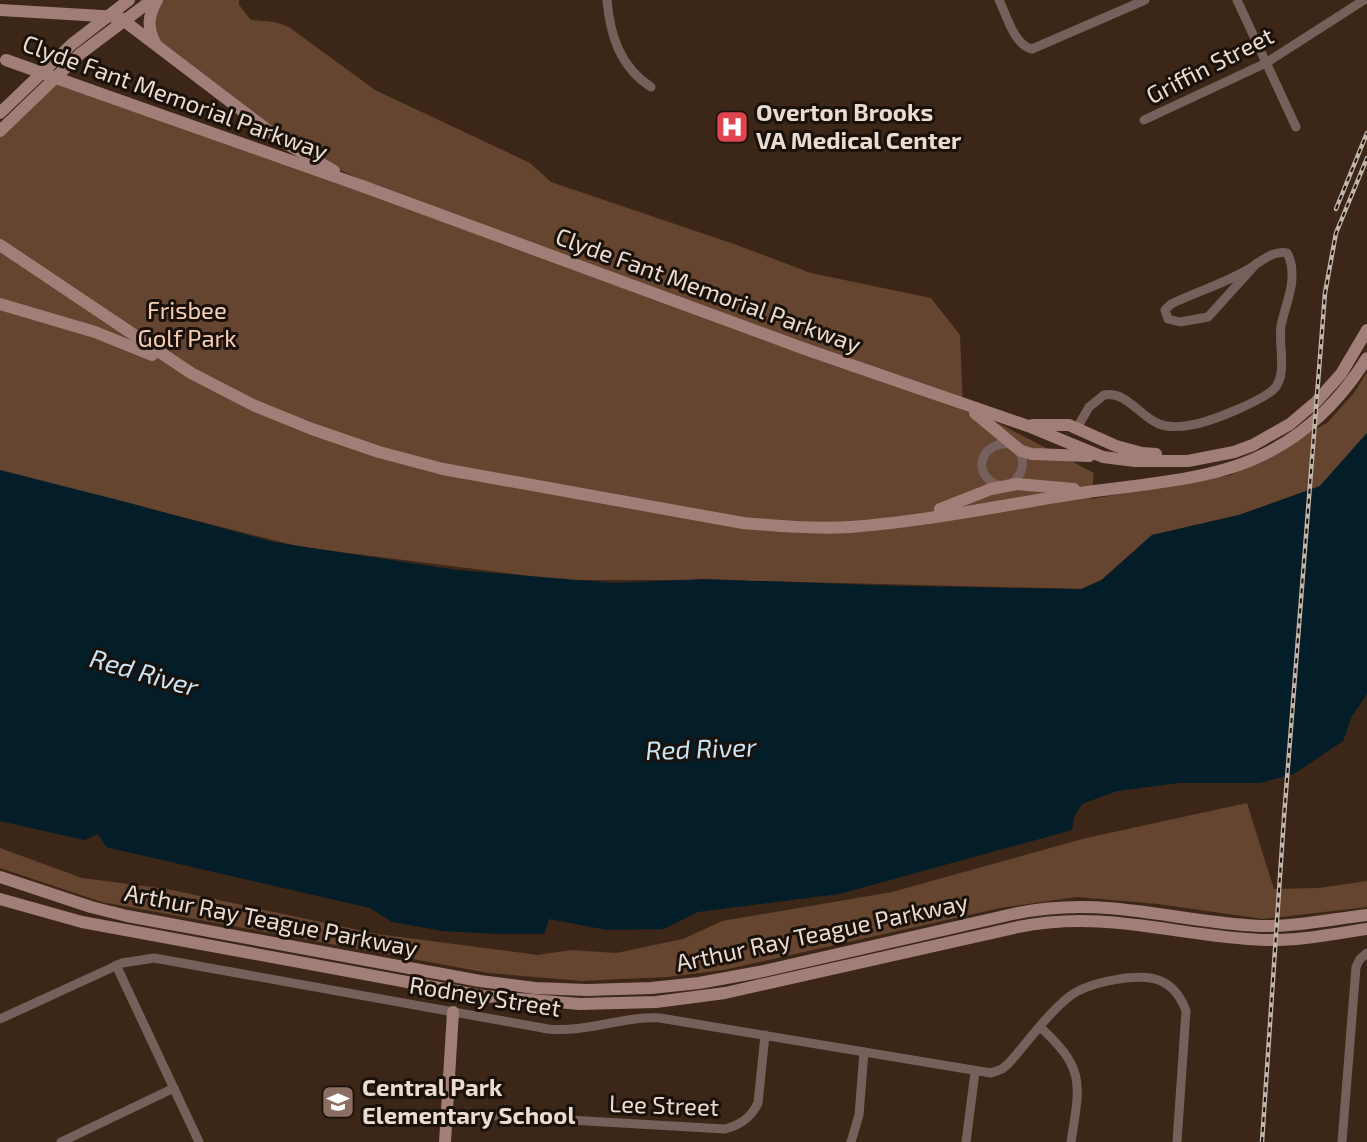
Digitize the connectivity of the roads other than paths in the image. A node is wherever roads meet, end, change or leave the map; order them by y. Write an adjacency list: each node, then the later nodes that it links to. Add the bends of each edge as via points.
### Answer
1 (129, 0): 10 (main road)
2 (154, 0): 11 (main road); 13 (main road, via 149,31)
3 (607, 0): 17 (street, via 613,41 624,62)
4 (999, 0): 5 (street, via 1026,48 1036,48)
5 (1145, 0)
6 (1237, 0): 16 (street)
7 (1364, 0): 16 (street, Griffin Street)
8 (0, 10): 9 (main road)
9 (73, 15): 10 (main road); 12 (main road)
10 (108, 15): 11 (main road); 12 (main road)
11 (123, 20): 13 (main road); 14 (main road)
12 (84, 34): 14 (main road); 18 (main road)
13 (157, 47): 22 (main road, via 293,148)
14 (80, 54): 21 (main road)
15 (3, 59): 22 (main road, Clyde Fant Memorial Parkway, bridge)
16 (1266, 63): 19 (street, Griffin Street); 20 (street)
17 (651, 87)
18 (0, 113)
19 (1144, 120)
20 (1296, 127)
21 (0, 131)
22 (388, 197): 29 (main road, Clyde Fant Memorial Parkway)
23 (0, 245): 28 (main road)
24 (1257, 263): 24 (street, via 1208,317 1180,322 1165,315 1171,304); 31 (street, via 1281,252 1287,253 1292,266 1281,329 1280,379 1274,388 1212,420 1172,427 1158,423 1119,396 1104,395 1089,407)
25 (0, 304): 28 (main road, via 118,340)
26 (1367, 330): 33 (main road, Clyde Fant Memorial Parkway, via 1337,378 1301,416 1266,439)
27 (1367, 358): 36 (main road, via 1330,408 1278,447 1217,471)
28 (191, 373): 37 (main road, via 312,429 443,469 743,523 839,527)
29 (962, 405): 30 (main road, Clyde Fant Memorial Parkway); 32 (main road)
30 (1020, 423): 31 (main road); 34 (main road, Clyde Fant Memorial Parkway)
31 (1077, 428): 33 (main road, via 1142,453)
32 (1014, 447): 34 (main road, via 1032,454); 35 (street, via 1023,460 1023,470); 35 (street, via 994,445 982,460 988,479)
33 (1219, 456): 34 (main road, Clyde Fant Memorial Parkway, via 1154,462)
34 (1103, 457)
35 (1006, 485): 36 (main road, via 1069,489); 37 (main road, via 955,505)
36 (1138, 485): 37 (main road)
37 (888, 522)
38 (0, 877): 40 (main road, Arthur Ray Teague Parkway, via 150,921 480,981 578,990 660,987 728,978 1055,907 1116,907 1262,926)
39 (0, 899): 41 (main road, Arthur Ray Teague Parkway, via 71,920 483,996 580,1004 725,993 1063,920 1118,921 1265,940)
40 (1367, 915)
41 (1367, 929)
42 (1367, 953): 59 (street, via 1356,967)
43 (116, 965): 44 (street, Rodney Street, via 155,957); 45 (street, Rodney Street); 50 (street)
44 (453, 1012): 47 (street, Rodney Street, via 555,1030 652,1017); 51 (main road)
45 (0, 1019)
46 (1040, 1027): 49 (street, via 1002,1069); 57 (street, via 1064,1050 1075,1070); 58 (street, via 1066,999 1092,985 1144,978 1169,986 1181,999 1186,1019)
47 (765, 1035): 48 (street, Rodney Street); 51 (street, Lee Street, via 758,1103 741,1123 725,1129)
48 (864, 1052): 49 (street, Rodney Street); 55 (street, via 859,1115)
49 (975, 1072): 56 (street)
50 (174, 1088): 52 (street); 53 (street)
51 (446, 1113): 54 (main road)
52 (68, 1141)
53 (199, 1142)
54 (445, 1142)
55 (850, 1142)
56 (966, 1142)
57 (1071, 1142)
58 (1177, 1142)
59 (1342, 1142)

